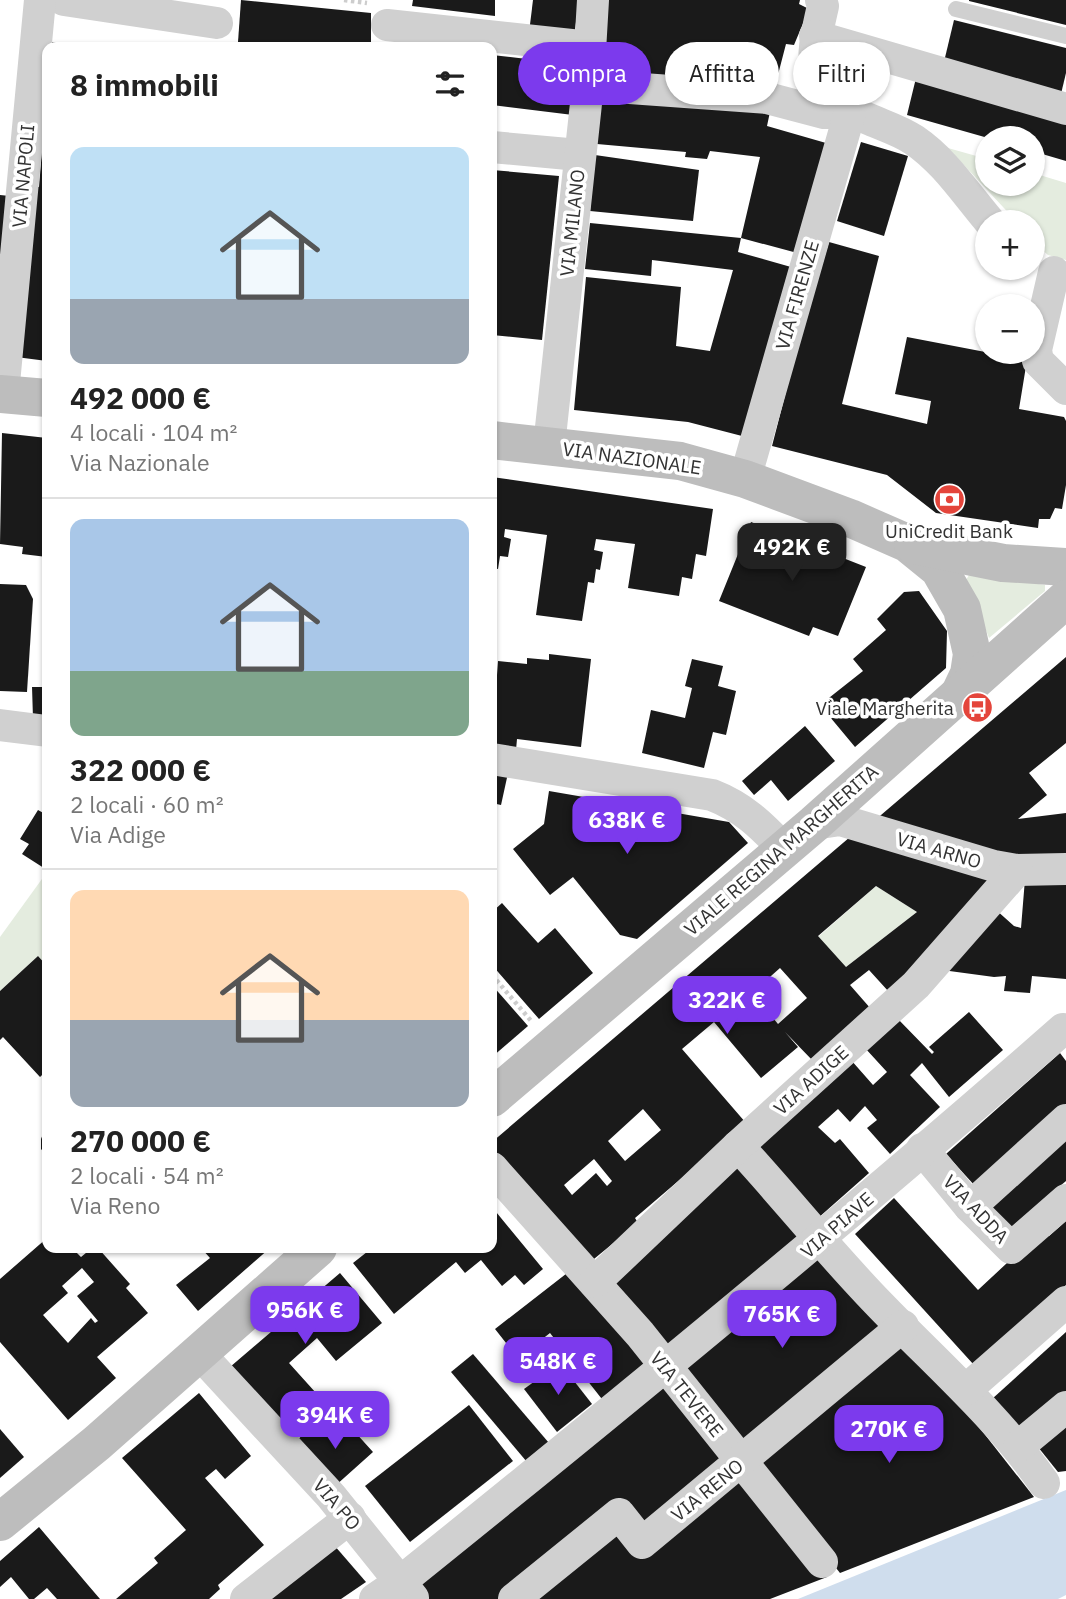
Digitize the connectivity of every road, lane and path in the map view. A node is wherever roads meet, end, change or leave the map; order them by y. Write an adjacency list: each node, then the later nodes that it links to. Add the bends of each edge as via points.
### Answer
1 (40, 0): 21 (street, VIA NAPOLI)
2 (64, 0): 6 (street)
3 (593, 0): 11 (street, VIA MILANO)
4 (822, 3): 8 (street)
5 (956, 9): 9 (lane)
6 (218, 23)
7 (387, 24): 10 (street)
8 (815, 36): 14 (street, via 815,73 823,88); 15 (street)
9 (1066, 36)
10 (546, 42)
11 (590, 42)
12 (651, 90): 14 (street, via 767,98 824,113)
13 (585, 105): 17 (street, VIA MILANO)
14 (846, 109): 18 (street, via 913,139 945,167); 25 (street, VIA FIRENZE)
15 (1066, 109)
16 (497, 147): 17 (street)
17 (579, 155): 24 (street, VIA MILANO)
18 (980, 210)
19 (1051, 269): 20 (street, via 1036,350 1038,361)
20 (1066, 389)
21 (1, 394): 22 (main road)
22 (42, 398)
23 (497, 441): 24 (main road, VIA NAZIONALE)
24 (549, 446): 25 (main road, VIA NAZIONALE, via 680,461)
25 (745, 479): 26 (main road, VIA NAZIONALE, via 850,518)
26 (916, 549): 27 (main road, VIA NAZIONALE); 29 (main road, via 952,587 970,634 970,674)
27 (1055, 570)
28 (1066, 599): 29 (main road, VIALE REGINA MARGHERITA)
29 (960, 693): 33 (main road, VIALE REGINA MARGHERITA)
30 (0, 725): 31 (street)
31 (42, 730)
32 (497, 760): 34 (street, via 712,795 735,803)
33 (814, 824): 34 (main road, VIALE REGINA MARGHERITA); 36 (street, VIA ARNO, via 840,820)
34 (783, 849): 39 (main road, VIALE REGINA MARGHERITA)
35 (1066, 869): 36 (street, VIA ARNO)
36 (1017, 870): 42 (street, VIA ADIGE, via 916,985)
37 (497, 981): 39 (path)
38 (1065, 1030): 43 (street, VIA PIAVE)
39 (553, 1046): 40 (main road, VIALE REGINA MARGHERITA)
40 (497, 1094)
41 (1066, 1120): 46 (street)
42 (738, 1146): 47 (street); 49 (street, VIA ADIGE)
43 (922, 1149): 46 (street, VIA ADDA); 47 (street, VIA PIAVE)
44 (497, 1174): 49 (street, VIA TEVERE)
45 (1066, 1200): 46 (street, VIA ADDA, via 1011,1248)
46 (970, 1207)
47 (823, 1239): 51 (street); 53 (street, VIA PIAVE)
48 (312, 1253): 52 (main road)
49 (595, 1282): 53 (street, VIA TEVERE)
50 (1066, 1302): 54 (street)
51 (903, 1326): 54 (street); 57 (street, VIA RENO)
52 (198, 1352): 59 (street, VIA PO); 60 (main road)
53 (666, 1368): 57 (street, VIA TEVERE); 62 (street, VIA PIAVE)
54 (967, 1389): 56 (street)
55 (1066, 1407): 56 (street)
56 (1018, 1446): 58 (street)
57 (742, 1462): 61 (street, VIA TEVERE); 64 (street, VIA RENO, via 642,1543 618,1514)
58 (1044, 1483)
59 (350, 1518): 62 (street, VIA PO); 63 (street)
60 (0, 1522)
61 (822, 1562)
62 (396, 1593)
63 (246, 1599)
64 (514, 1599)

